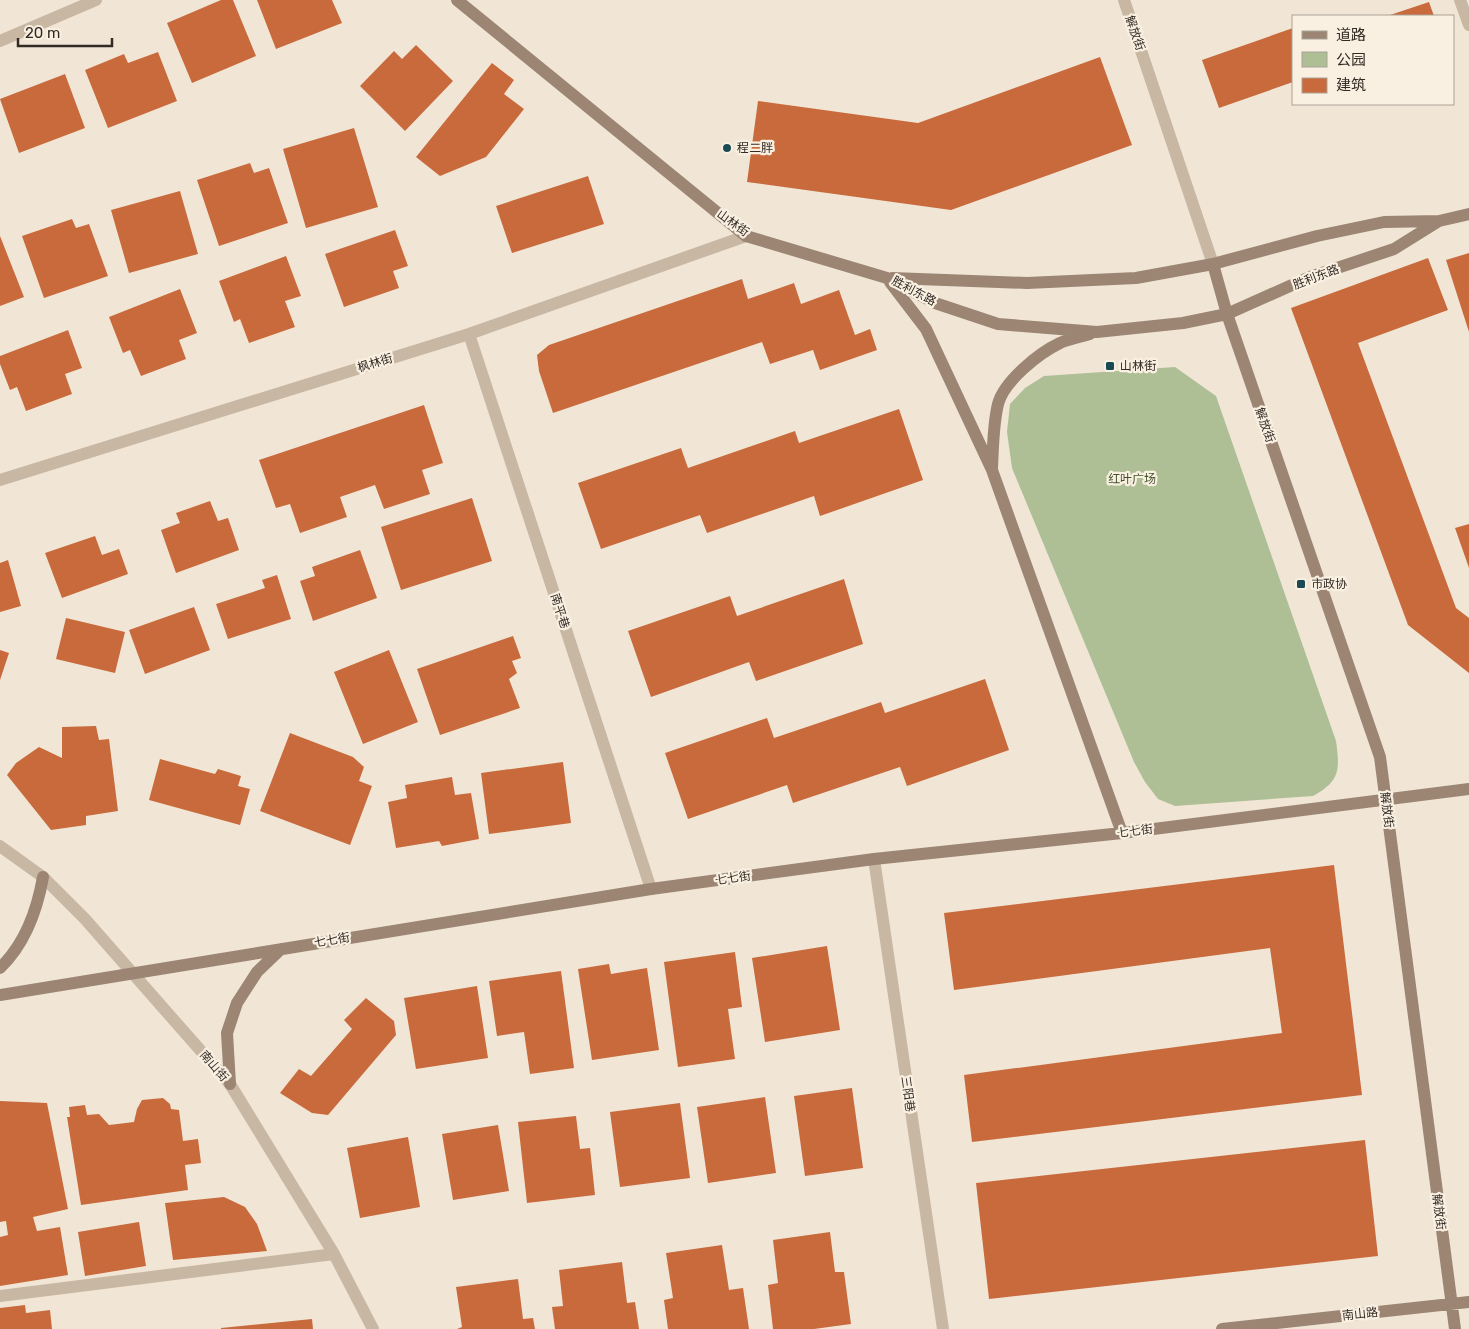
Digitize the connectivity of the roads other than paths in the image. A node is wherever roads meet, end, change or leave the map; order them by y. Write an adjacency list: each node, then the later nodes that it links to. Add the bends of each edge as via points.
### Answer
1 (96, 0): 6 (street)
2 (457, 0): 9 (main road, 山林街)
3 (1124, 0): 10 (street, 解放街)
4 (1460, 0): 5 (street)
5 (1469, 25)
6 (0, 40)
7 (1469, 214): 8 (main road, 胜利东路)
8 (1439, 221): 10 (main road, 胜利东路, via 1384,222); 12 (main road, 胜利东路, via 1394,249 1310,277)
9 (746, 236): 11 (main road, 山林街); 14 (street, 枫林街)
10 (1213, 264): 11 (main road, 胜利东路, via 1136,278 1027,283); 12 (main road, 解放街)
11 (887, 278): 13 (main road, 胜利东路, via 935,303 998,324); 15 (main road, via 926,329)
12 (1227, 314): 13 (main road, 胜利东路, via 1184,323); 18 (main road, 解放街, via 1380,757)
13 (1097, 332): 15 (main road, via 1060,344 1034,360 1009,382 999,402)
14 (470, 334): 16 (street, 枫林街); 23 (street, 南平巷)
15 (992, 470): 19 (main road)
16 (0, 480)
17 (1469, 789): 18 (main road, 七七街)
18 (1386, 799): 19 (main road, 七七街); 32 (main road, 解放街)
19 (1122, 833): 21 (main road, 七七街)
20 (0, 846): 22 (street, 南山街)
21 (874, 859): 23 (main road, 七七街); 34 (street, 三阳巷)
22 (42, 877): 25 (main road, via 39,900 26,932); 26 (street, 南山街)
23 (651, 888): 24 (main road, 七七街)
24 (281, 949): 26 (main road, 七七街); 28 (main road, via 257,972 237,1003 227,1033)
25 (0, 968)
26 (134, 973): 27 (main road, 七七街); 28 (street, 南山街)
27 (0, 995)
28 (230, 1084): 29 (street, 南山街)
29 (334, 1254): 30 (street); 33 (street, 南山街)
30 (0, 1296)
31 (1469, 1302): 32 (main road, 南山路)
32 (1451, 1304): 35 (main road, 南山路); 36 (main road, 解放街)
33 (373, 1329)
34 (943, 1329)
35 (1222, 1329)
36 (1455, 1329)

